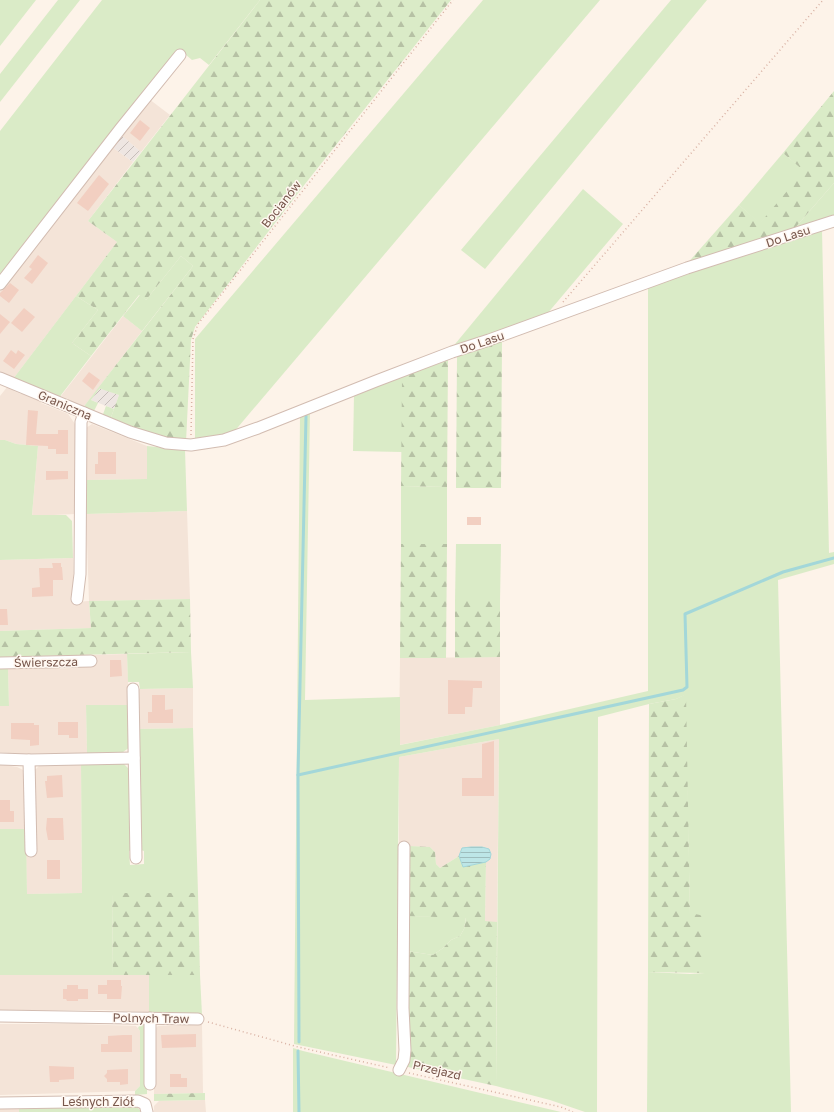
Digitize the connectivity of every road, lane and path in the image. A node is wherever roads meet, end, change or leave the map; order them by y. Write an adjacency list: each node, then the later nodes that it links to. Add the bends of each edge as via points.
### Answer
1 (453, 0): 10 (path, Bocianów, via 198,324 193,339)
2 (823, 0): 6 (path)
3 (180, 55): 5 (street)
4 (834, 221): 6 (street, Do Lasu, via 687,268)
5 (0, 284)
6 (550, 318): 10 (street, Do Lasu, via 390,376 258,428 224,440)
7 (0, 378): 8 (street, Graniczna)
8 (84, 413): 9 (street, Graniczna); 11 (street, via 81,422 80,574)
9 (130, 432): 10 (street, Do Lasu, via 166,443)
10 (191, 445)
11 (77, 599)
12 (91, 662): 13 (street, Świerszcza)
13 (0, 663)
14 (133, 689): 15 (street)
15 (134, 758): 17 (street); 20 (street)
16 (0, 759): 17 (street)
17 (29, 760): 19 (street)
18 (404, 847): 25 (street, via 404,1060)
19 (31, 851)
20 (136, 858)
21 (0, 1016): 22 (street, Polnych Traw)
22 (150, 1018): 23 (street, Polnych Traw); 26 (street)
23 (198, 1019): 24 (path, Polnych Traw)
24 (298, 1047): 25 (path, Przejazd)
25 (399, 1070): 29 (path, Przejazd, via 561,1107)
26 (150, 1084)
27 (0, 1103): 28 (street, Leśnych Ziół, via 138,1100 145,1104)
28 (146, 1109)
29 (572, 1112)

